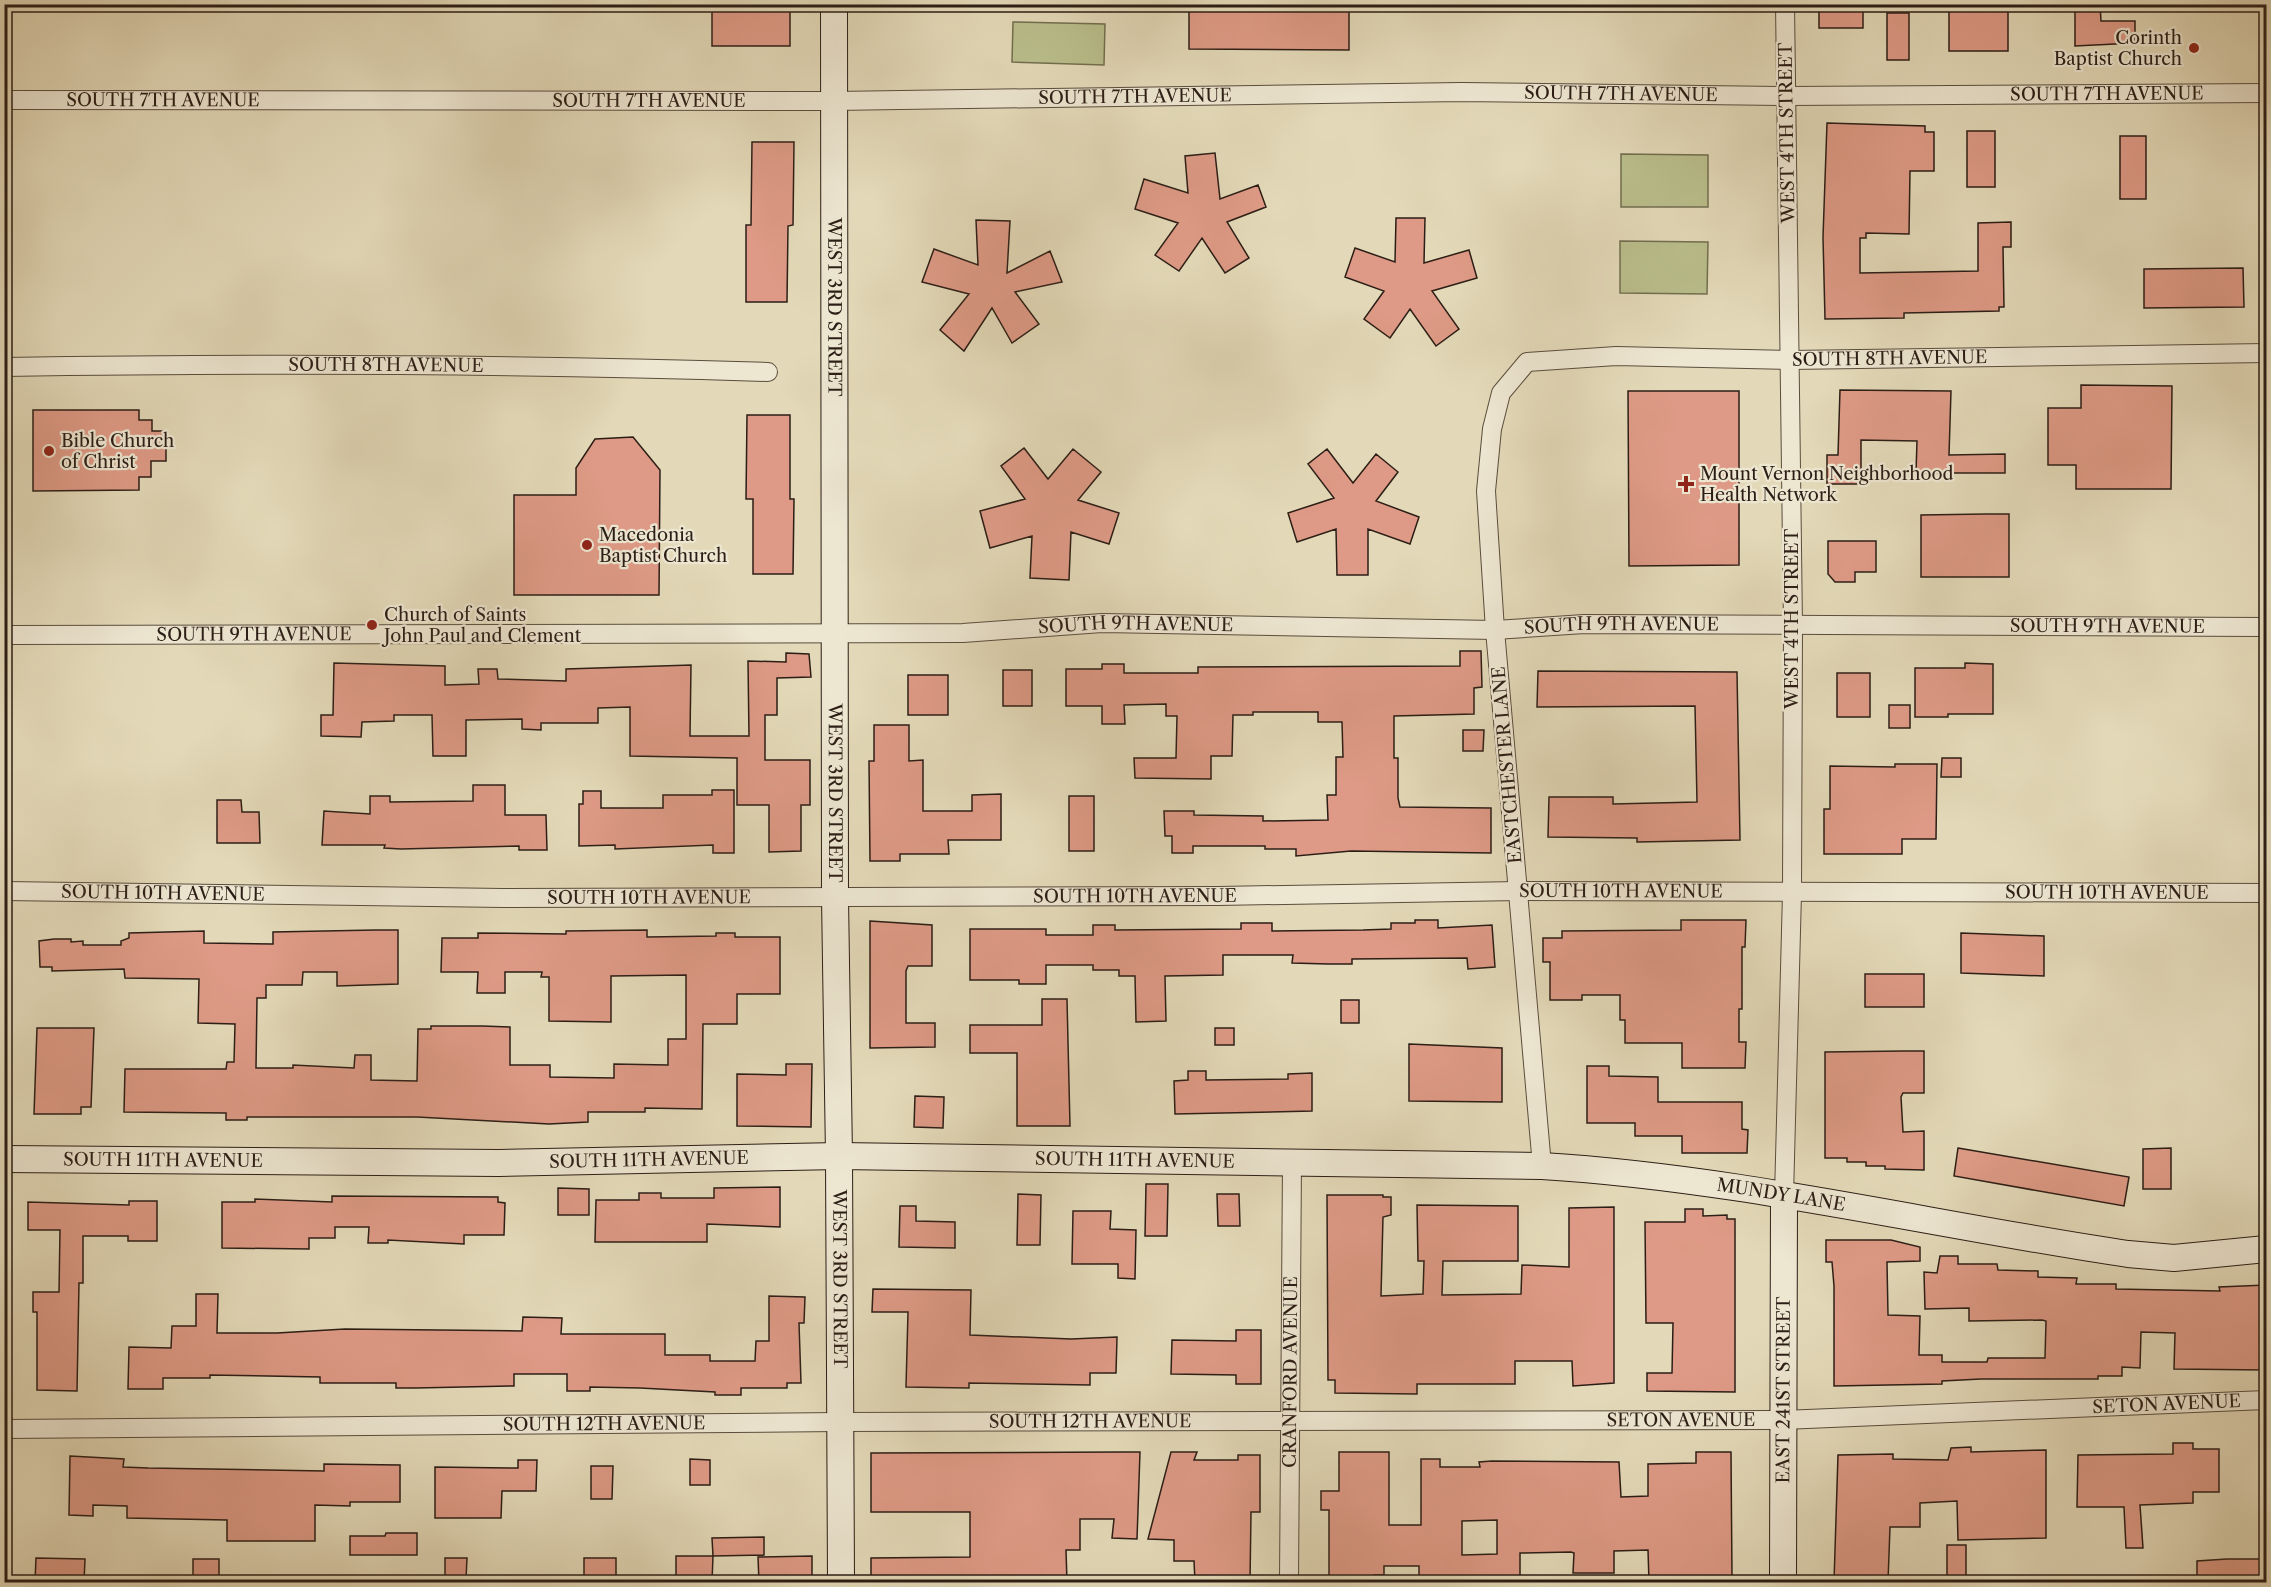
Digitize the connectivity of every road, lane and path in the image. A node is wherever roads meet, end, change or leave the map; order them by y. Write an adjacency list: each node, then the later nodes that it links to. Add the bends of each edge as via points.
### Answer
1 (834, 4): 6 (street, WEST 3RD STREET)
2 (1785, 4): 4 (street, WEST 4TH STREET)
3 (2266, 93): 4 (street, SOUTH 7TH AVENUE)
4 (1787, 96): 6 (street, SOUTH 7TH AVENUE, via 1461,92); 8 (street, WEST 4TH STREET)
5 (4, 100): 6 (street, SOUTH 7TH AVENUE)
6 (834, 101): 16 (street, WEST 3RD STREET)
7 (2266, 353): 8 (street, SOUTH 8TH AVENUE)
8 (1790, 360): 11 (street, SOUTH 8TH AVENUE, via 1616,356 1527,362); 12 (street, WEST 4TH STREET)
9 (4, 367): 10 (street, SOUTH 8TH AVENUE, via 572,366)
10 (768, 372)
11 (1519, 372): 14 (street, EASTCHESTER LANE, via 1501,393 1492,429 1486,491)
12 (1793, 626): 13 (street, SOUTH 9TH AVENUE); 14 (street, SOUTH 9TH AVENUE, via 1584,624); 19 (street, WEST 4TH STREET)
13 (2266, 627)
14 (1495, 630): 16 (street, SOUTH 9TH AVENUE, via 1102,623 963,633); 18 (street, EASTCHESTER LANE)
15 (4, 634): 16 (street, SOUTH 9TH AVENUE)
16 (836, 634): 21 (street, WEST 3RD STREET)
17 (4, 891): 21 (street, SOUTH 10TH AVENUE)
18 (1519, 891): 19 (street, SOUTH 10TH AVENUE); 21 (street, SOUTH 10TH AVENUE); 25 (street, EASTCHESTER LANE)
19 (1792, 893): 20 (street, SOUTH 10TH AVENUE); 26 (street, WEST 4TH STREET)
20 (2266, 893)
21 (835, 898): 22 (street, WEST 3RD STREET)
22 (839, 1156): 23 (street, SOUTH 11TH AVENUE, via 499,1162); 24 (street, SOUTH 11TH AVENUE); 30 (street, WEST 3RD STREET)
23 (4, 1159)
24 (1292, 1161): 25 (street, MUNDY LANE); 32 (street, CRANFORD AVENUE)
25 (1542, 1166): 26 (street, MUNDY LANE, via 1620,1171)
26 (1784, 1196): 27 (street, MUNDY LANE, via 2128,1254 2174,1258); 29 (street, EAST 241ST STREET)
27 (2266, 1249)
28 (2266, 1400): 29 (street, SETON AVENUE)
29 (1783, 1419): 32 (street, SETON AVENUE); 36 (street, EAST 241ST STREET)
30 (839, 1422): 31 (street, SOUTH 12TH AVENUE); 33 (street, SOUTH 12TH AVENUE); 34 (street, WEST 3RD STREET)
31 (1204, 1422): 32 (street, SETON AVENUE)
32 (1289, 1422): 35 (street, CRANFORD AVENUE)
33 (4, 1429)
34 (841, 1582)
35 (1289, 1582)
36 (1783, 1582)

